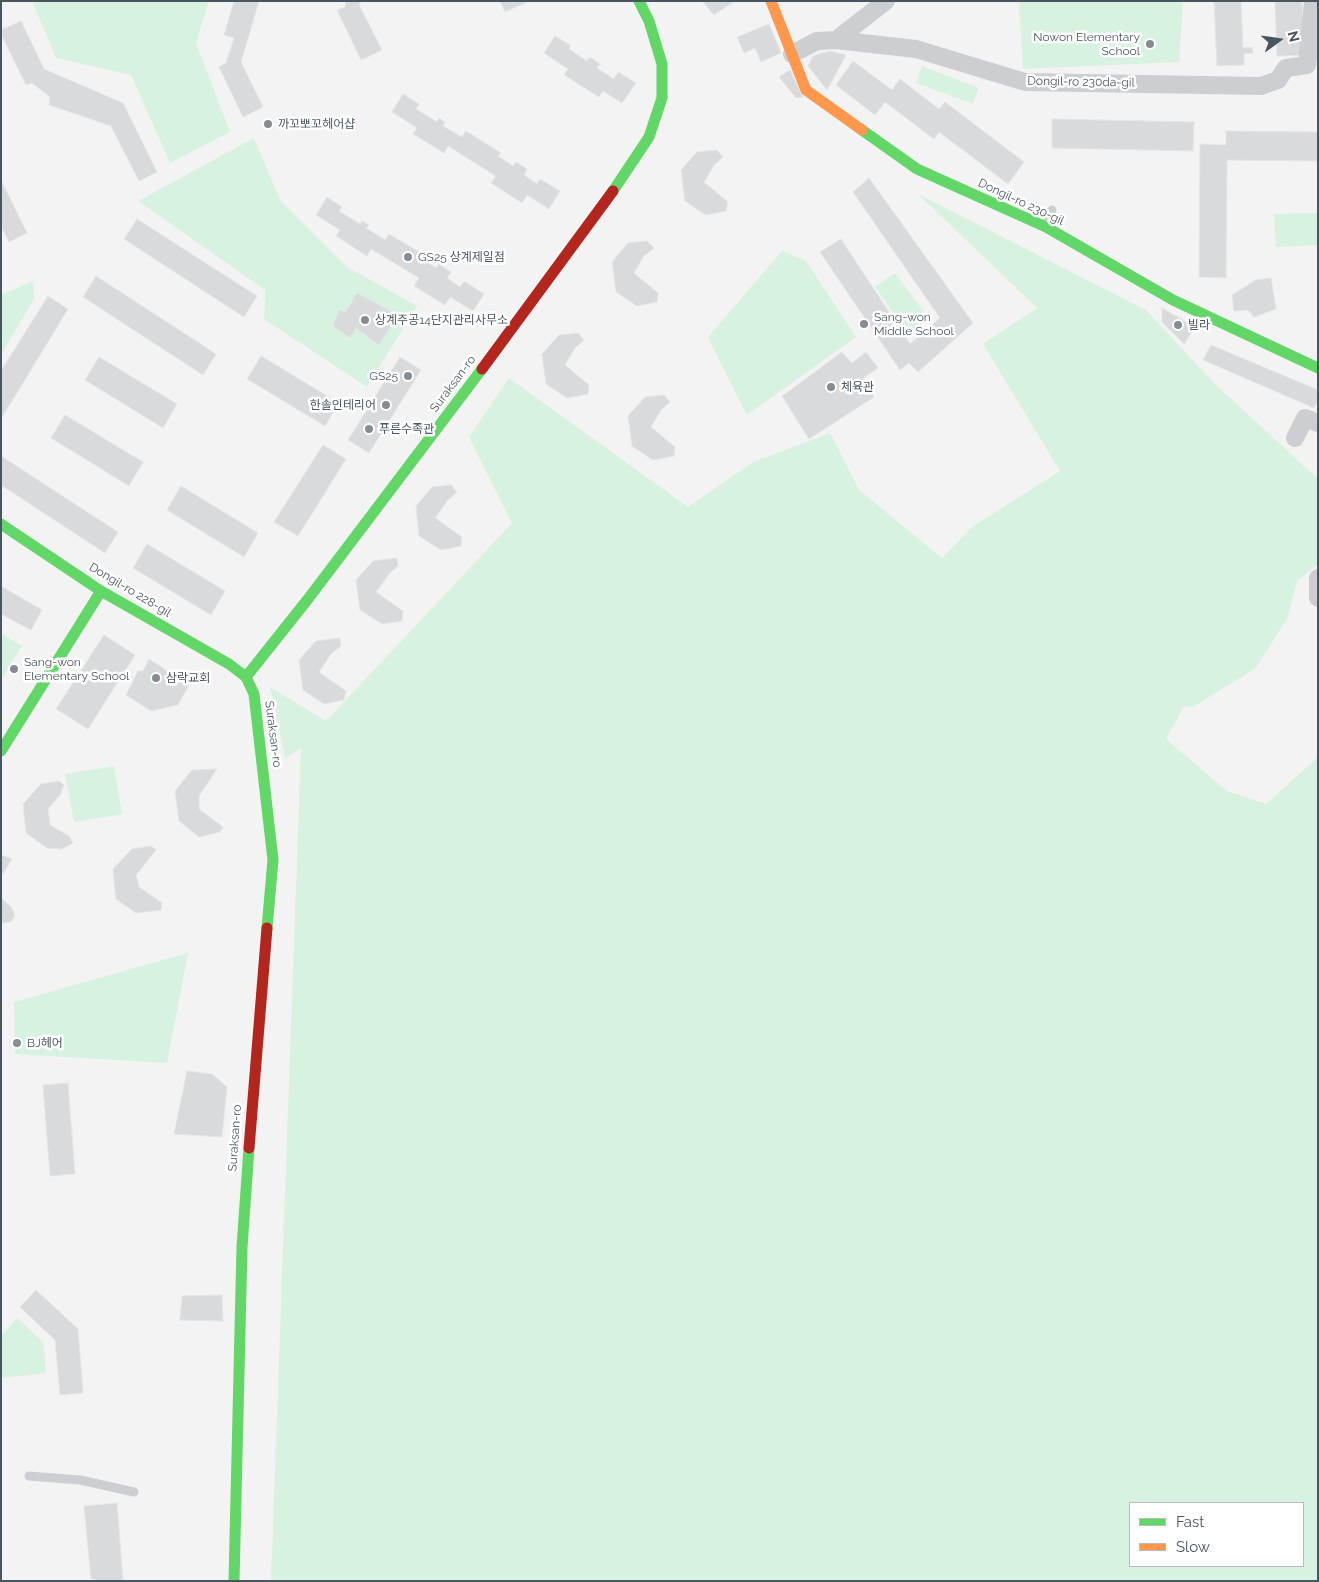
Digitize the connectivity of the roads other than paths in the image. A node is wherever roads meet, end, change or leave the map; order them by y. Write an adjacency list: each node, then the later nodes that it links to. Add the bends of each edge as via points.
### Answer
1 (639, 1): 16 (street, Suraksan-ro, via 649,21 662,64 662,98 649,137 637,158 464,393)
2 (771, 1): 6 (street, Dongil-ro 230-gil)
3 (886, 1): 5 (street)
4 (1313, 1): 5 (street, Dongil-ro 230da-gil, via 1307,65 1286,68 1278,80 1261,86 1025,82 916,50)
5 (836, 40): 6 (street, Dongil-ro 230da-gil, via 817,41)
6 (792, 54): 8 (street, Dongil-ro 230-gil, via 806,90 917,170)
7 (1052, 210): 8 (lane)
8 (1046, 227): 9 (street, Dongil-ro 230-gil, via 1160,293)
9 (1318, 368)
10 (1318, 423): 11 (street, via 1305,418)
11 (1295, 438)
12 (1, 524): 14 (street, Dongil-ro 228-gil)
13 (1318, 578): 15 (street)
14 (101, 590): 16 (street, Dongil-ro 228-gil); 17 (street)
15 (1318, 598)
16 (246, 677): 20 (street, Suraksan-ro, via 254,694 273,860 242,1247)
17 (1, 751)
18 (29, 1476): 19 (lane, via 80,1480)
19 (134, 1492)
20 (234, 1581)

